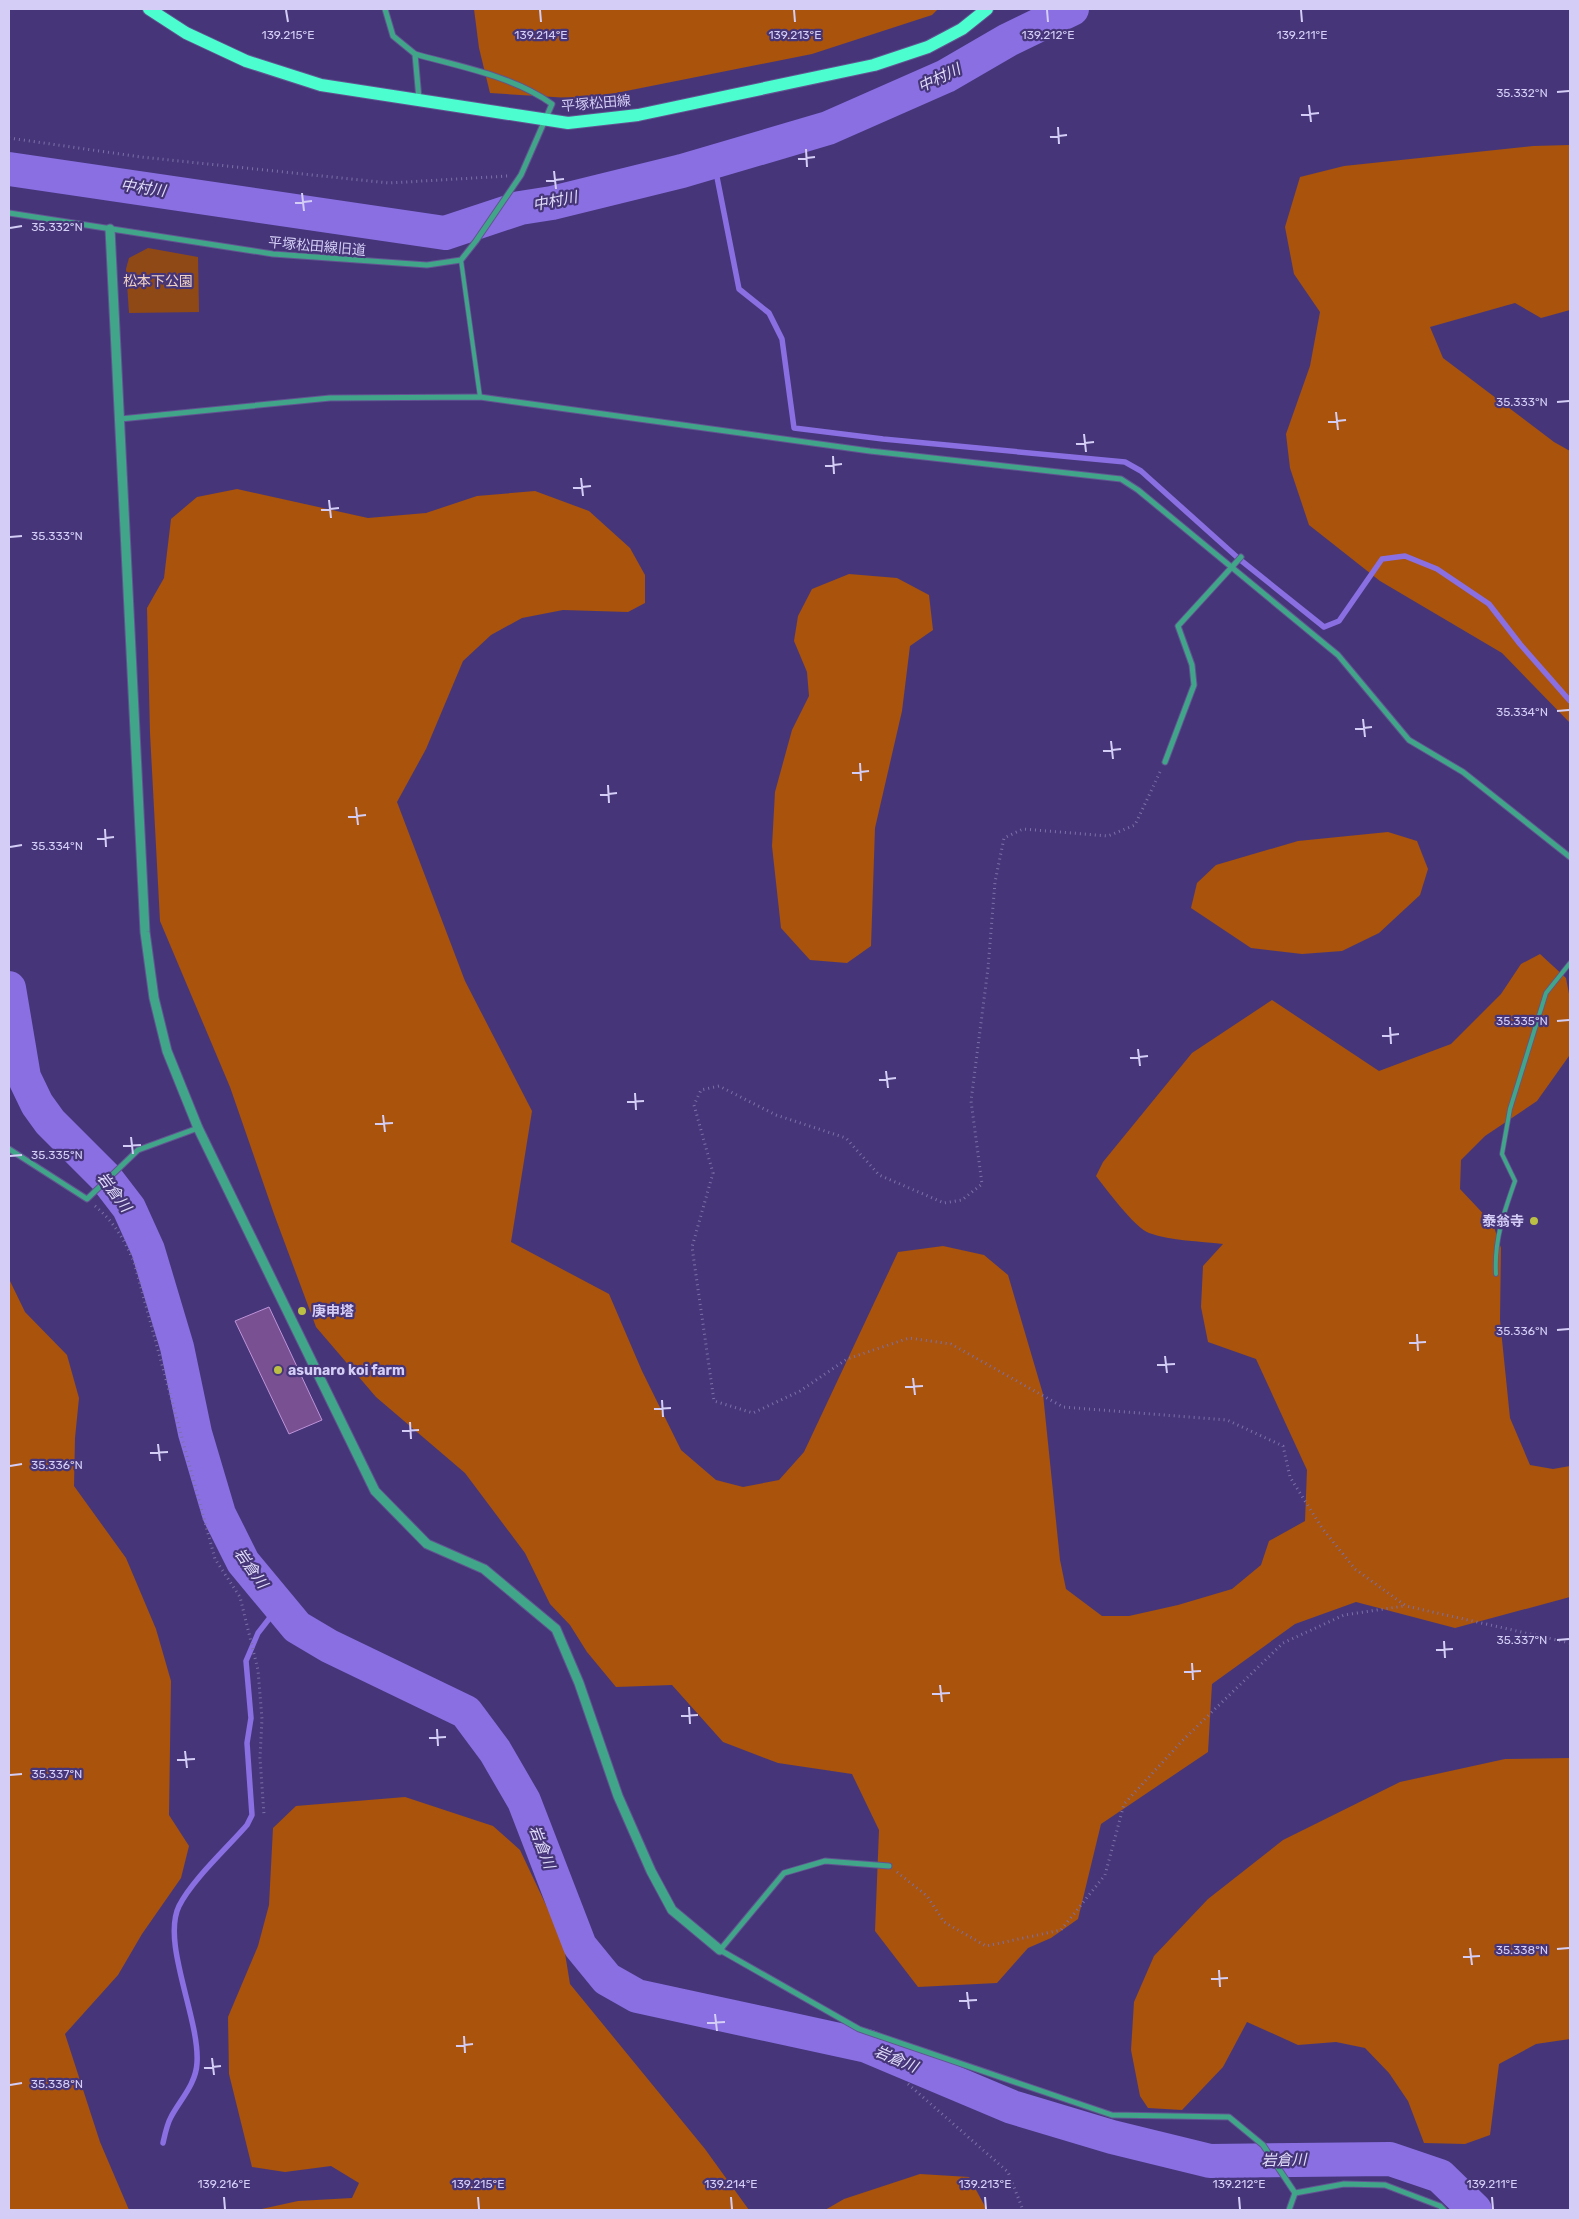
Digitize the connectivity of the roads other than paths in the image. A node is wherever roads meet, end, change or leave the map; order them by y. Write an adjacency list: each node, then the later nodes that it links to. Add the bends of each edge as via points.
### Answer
1 (149, 9): 5 (main road, 平塚松田線, via 186,33 246,61 321,86)
2 (385, 9): 4 (street, via 393,36)
3 (987, 9): 6 (main road, 平塚松田線, via 962,29 928,47 874,65 638,115 568,123)
4 (415, 54): 5 (street); 6 (street, via 535,91 552,104)
5 (419, 102): 6 (main road, 平塚松田線)
6 (544, 120): 9 (street, via 521,175)
7 (9, 213): 8 (street, 平塚松田線旧道)
8 (110, 229): 9 (street, 平塚松田線旧道, via 273,254 427,265); 11 (street)
9 (461, 260): 10 (lane)
10 (480, 397): 11 (street, via 330,398); 13 (street, via 870,451 1109,476 1121,479 1138,490)
11 (120, 419): 17 (street, via 145,932 154,998 167,1051)
12 (1242, 557): 13 (street)
13 (1231, 567): 14 (street, via 1178,626 1192,665 1194,685); 15 (street, via 1338,655 1409,740 1463,772)
14 (1165, 762)
15 (1570, 857)
16 (1570, 962): 19 (lane, via 1546,993 1510,1109 1502,1154 1515,1181 1498,1231)
17 (198, 1128): 18 (street, via 138,1150 87,1199); 21 (street, via 376,1491 427,1544 484,1569 556,1629 580,1683 618,1796 651,1871 672,1910)
18 (9, 1149)
19 (1496, 1274)
20 (889, 1866): 21 (street, via 824,1861 784,1873)
21 (720, 1950): 22 (street, via 859,2029 1102,2112 1112,2115 1229,2117 1263,2145)
22 (1295, 2193): 23 (street); 24 (street, via 1344,2184 1385,2185)
23 (1289, 2210)
24 (1444, 2210)

